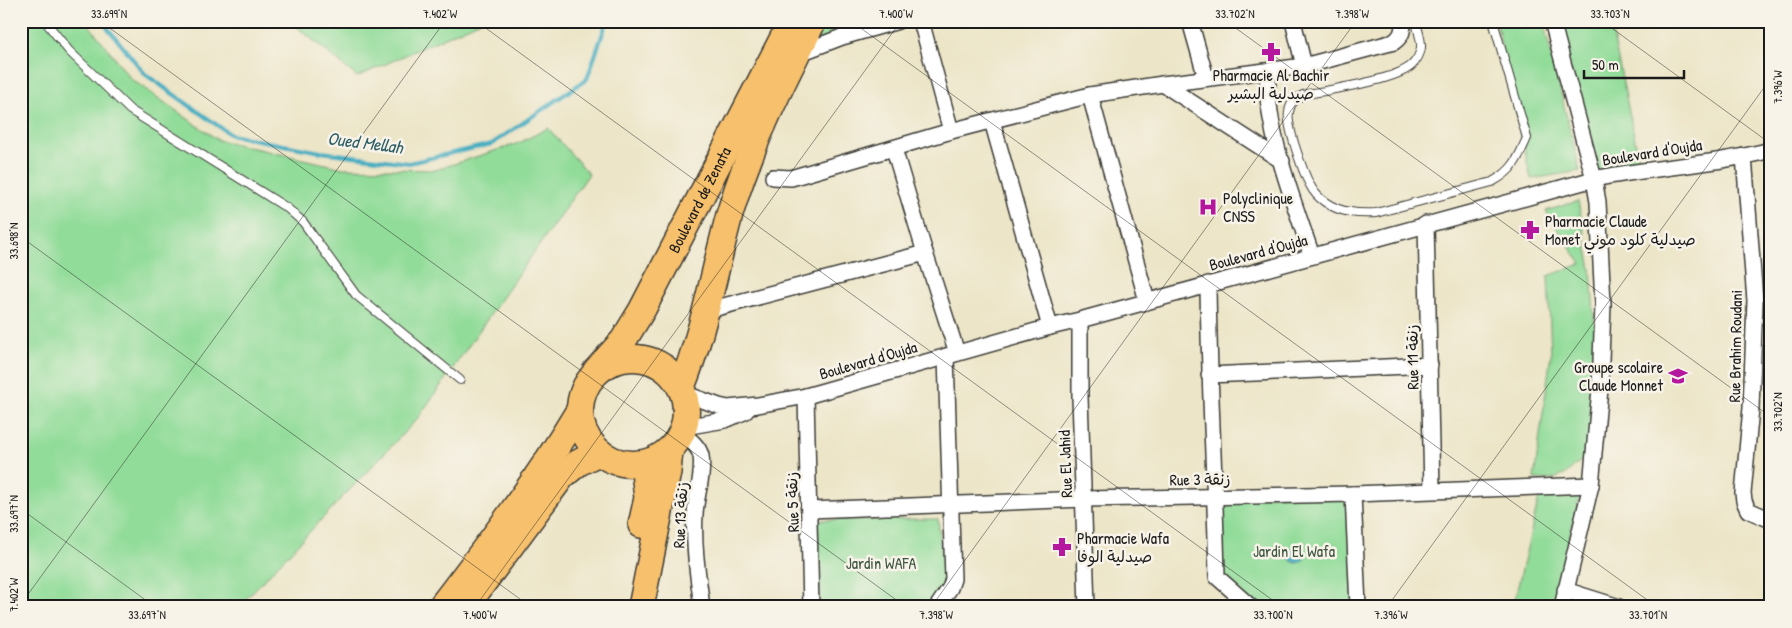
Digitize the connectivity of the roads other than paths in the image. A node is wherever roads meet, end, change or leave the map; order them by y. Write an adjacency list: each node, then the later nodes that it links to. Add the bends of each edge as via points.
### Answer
1 (45, 21): 38 (lane, via 69,51 130,110 287,208 321,244 356,295)
2 (792, 21): 36 (highway, Boulevard de Zenata, via 642,310 623,341)
3 (813, 21): 12 (highway, Boulevard de Zenata)
4 (898, 21): 12 (street, via 808,50)
5 (921, 21): 19 (street)
6 (1190, 21): 15 (street)
7 (1293, 21): 13 (street)
8 (1403, 21): 13 (street, via 1400,37 1394,42)
9 (1416, 21): 10 (lane, via 1421,46 1412,65 1374,81 1303,95 1290,106 1288,125 1309,184 1325,202 1344,211 1376,213 1492,182 1514,165 1527,138)
10 (1492, 21)
11 (1552, 21): 25 (street)
12 (799, 50): 31 (highway, Boulevard de Zenata, via 765,119 741,180)
13 (1304, 66): 14 (street)
14 (1268, 70): 15 (street); 23 (street, via 1268,104)
15 (1206, 78): 16 (street)
16 (1163, 84): 17 (street); 23 (street)
17 (1090, 95): 18 (street); 30 (street)
18 (992, 121): 19 (street); 33 (street)
19 (951, 131): 20 (street)
20 (894, 149): 24 (street, via 791,178); 27 (street)
21 (1771, 150): 22 (street, Boulevard d'Oujda)
22 (1744, 156): 25 (street, Boulevard d'Oujda); 53 (street, Rue Brahim Roudani, via 1755,301 1751,408 1743,493 1748,510)
23 (1282, 162): 28 (street)
24 (773, 177)
25 (1594, 179): 26 (street, Boulevard d'Oujda); 46 (street, via 1603,304 1600,389)
26 (1426, 224): 28 (street, Boulevard d'Oujda); 35 (street, Rue 11 زنقة)
27 (925, 253): 31 (street); 34 (street)
28 (1312, 256): 29 (street, Boulevard d'Oujda)
29 (1208, 284): 30 (street, Boulevard d'Oujda); 37 (street)
30 (1147, 300): 32 (street, Boulevard d'Oujda)
31 (705, 311): 39 (highway, Boulevard de Zenata)
32 (1080, 320): 33 (street, Boulevard d'Oujda); 50 (street, Rue El Jahid)
33 (1050, 327): 34 (street, Boulevard d'Oujda)
34 (951, 354): 40 (street, Boulevard d'Oujda); 51 (street)
35 (1430, 365): 37 (street); 47 (street, Rue 11 زنقة)
36 (596, 371): 39 (highway, via 626,357 643,358 672,374); 42 (highway, via 583,389)
37 (1209, 375): 49 (street)
38 (460, 380)
39 (682, 391): 41 (street, Boulevard d'Oujda, via 728,408); 43 (highway, via 686,410)
40 (806, 396): 41 (street, Boulevard d'Oujda); 52 (street, Rue 5 زنقة)
41 (758, 405): 43 (street, Boulevard d'Oujda)
42 (579, 411): 44 (highway, via 588,440); 55 (highway, via 546,465)
43 (678, 436): 45 (highway, via 657,458); 58 (main road); 59 (street, Rue 13 زنقة, via 695,444 701,454 694,543)
44 (599, 452): 45 (highway, via 627,464); 56 (highway, via 562,476)
45 (643, 463): 57 (main road, via 647,498)
46 (1591, 485): 47 (street, Rue 3 زنقة); 54 (street)
47 (1432, 490): 48 (street, Rue 3 زنقة)
48 (1354, 494): 49 (street, Rue 3 زنقة); 64 (street)
49 (1216, 496): 50 (street, Rue 3 زنقة); 63 (street, via 1217,577)
50 (1084, 499): 51 (street, Rue 3 زنقة); 62 (street, Rue El Jahid)
51 (952, 504): 52 (street, Rue 3 زنقة); 61 (street, via 953,579)
52 (810, 510): 60 (street, Rue 5 زنقة)
53 (1771, 520)
54 (1561, 601): 65 (street)
55 (442, 607)
56 (465, 607)
57 (624, 607)
58 (641, 607)
59 (702, 607)
60 (811, 607)
61 (937, 607)
62 (1087, 607)
63 (1251, 607)
64 (1358, 607)
65 (1619, 607)

